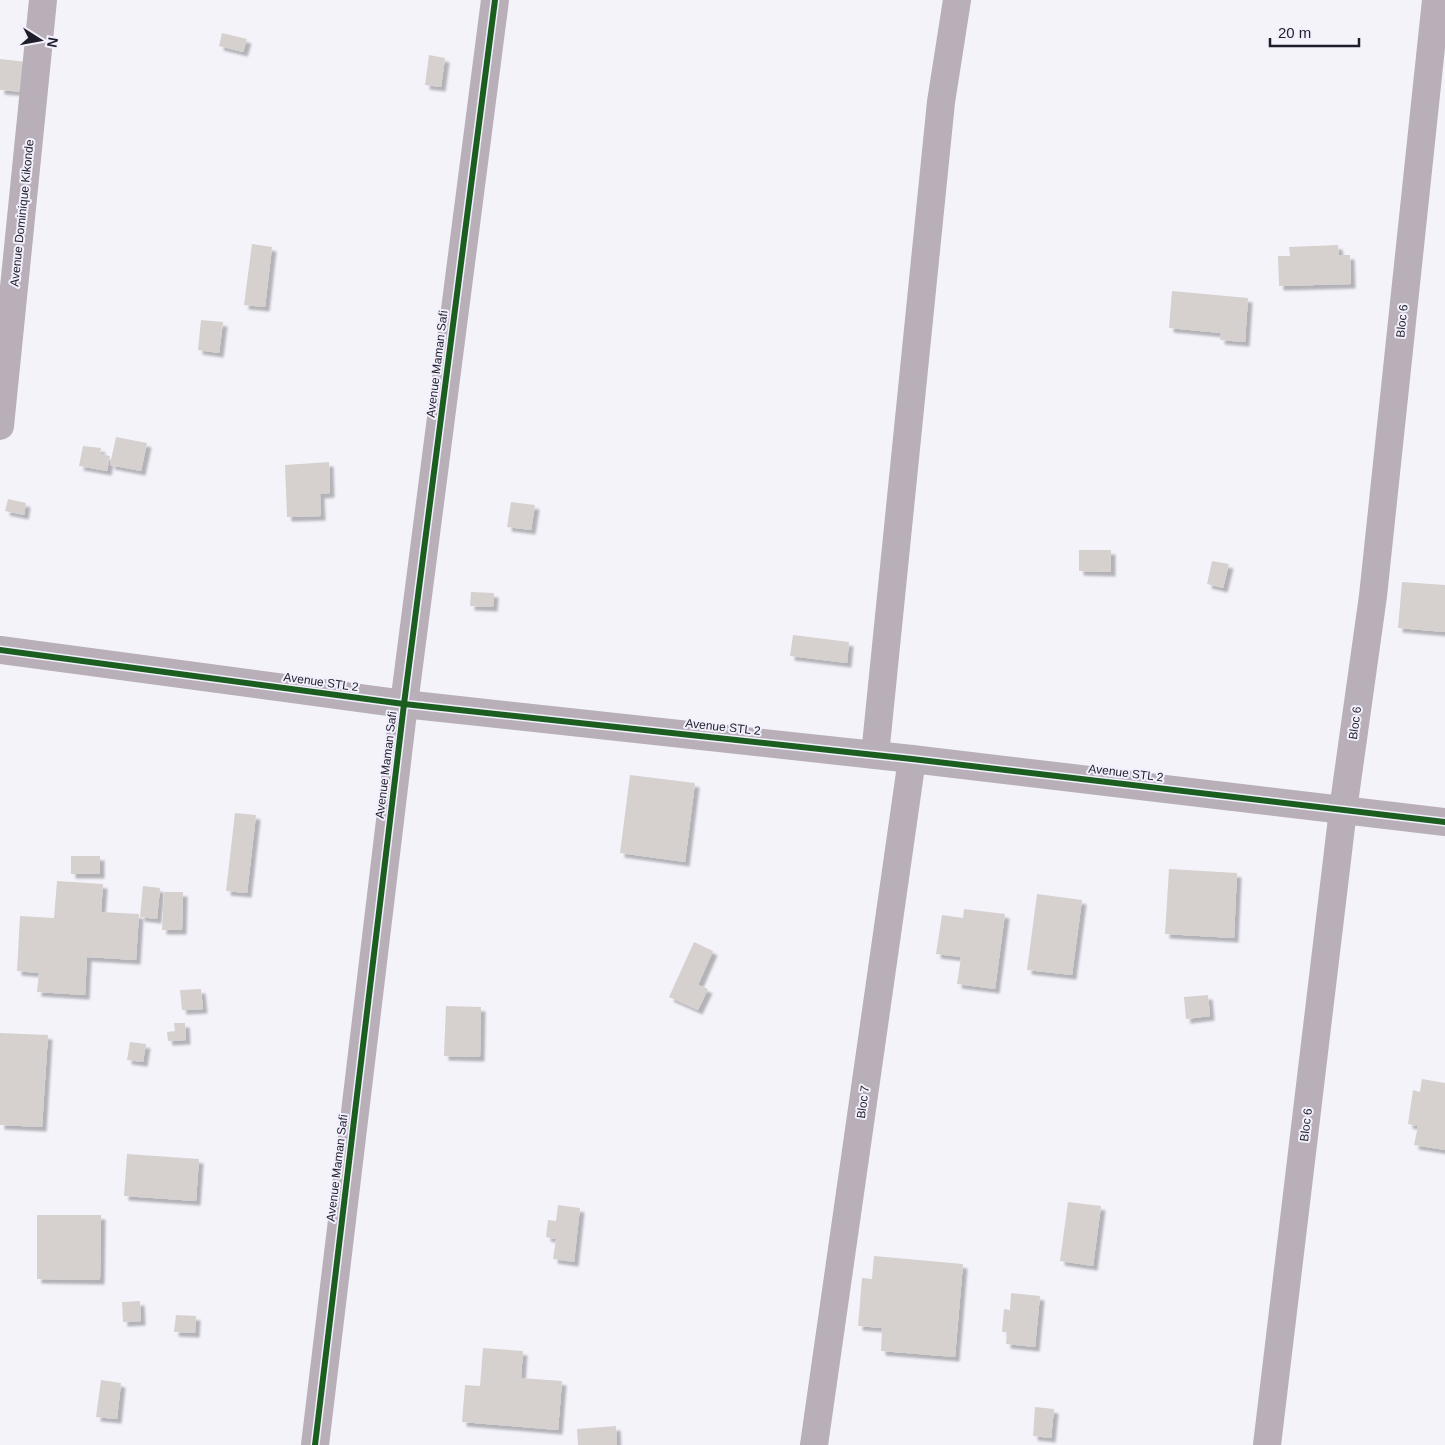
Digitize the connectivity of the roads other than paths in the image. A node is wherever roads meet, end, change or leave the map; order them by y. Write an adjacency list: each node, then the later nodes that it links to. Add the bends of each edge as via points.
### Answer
1 (43, 0): 5 (street, Avenue Dominique Kikonde)
2 (495, 0): 7 (street, Avenue Maman Safi)
3 (957, 0): 8 (street, via 941,102)
4 (1436, 0): 10 (street, Bloc 6, via 1373,596)
5 (0, 426)
6 (0, 650): 7 (street, Avenue STL 2)
7 (404, 704): 8 (street, Avenue STL 2); 12 (street, Avenue Maman Safi)
8 (876, 755): 9 (street, Avenue STL 2)
9 (912, 759): 10 (street, Avenue STL 2); 13 (street, Bloc 7)
10 (1343, 810): 11 (street, Avenue STL 2); 14 (street, Bloc 6)
11 (1445, 822)
12 (316, 1445)
13 (814, 1445)
14 (1268, 1445)

